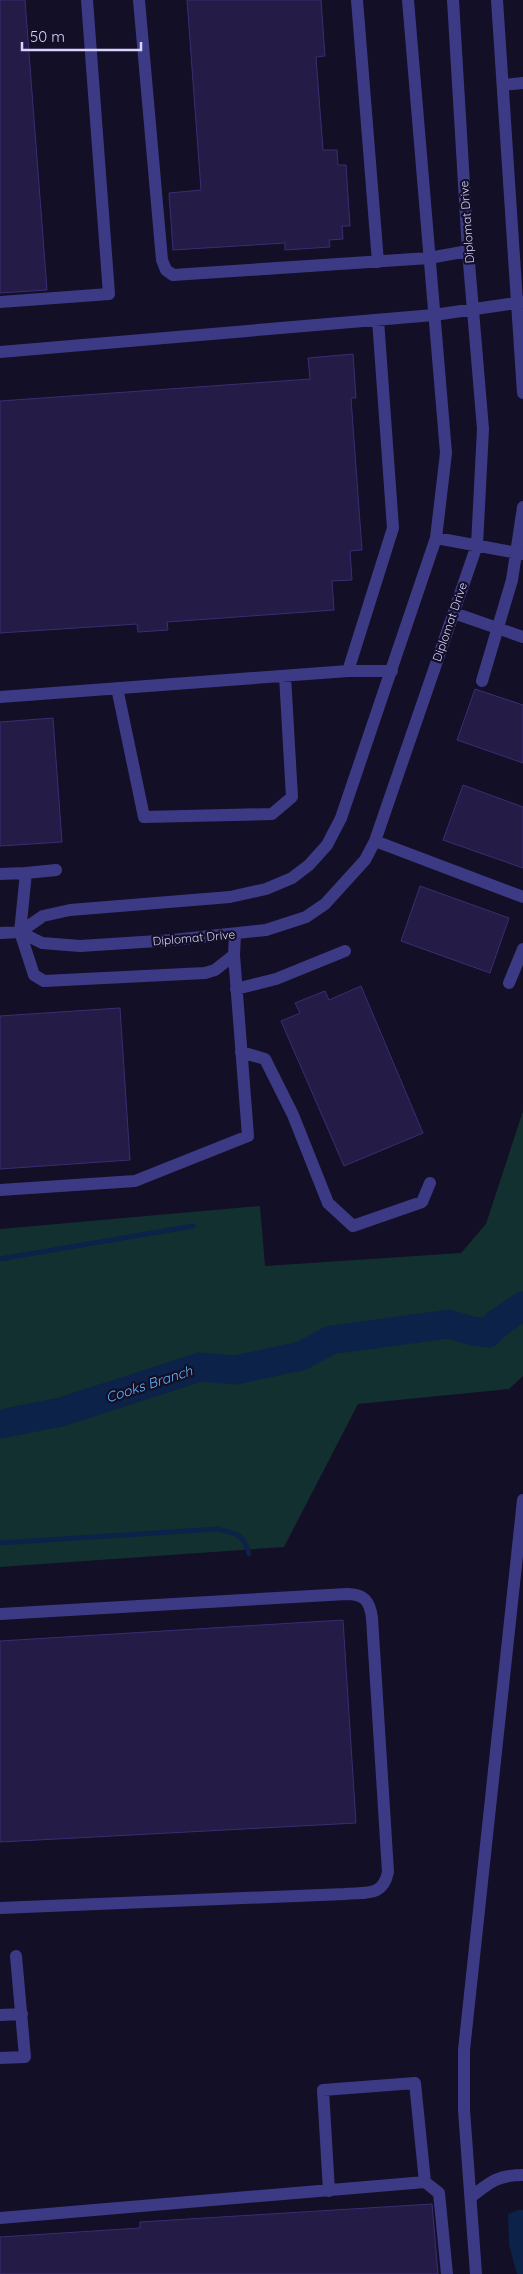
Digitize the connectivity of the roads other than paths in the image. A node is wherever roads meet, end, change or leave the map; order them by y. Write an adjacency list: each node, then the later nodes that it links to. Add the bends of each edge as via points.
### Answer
1 (87, 0): 12 (street, via 109,294)
2 (139, 0): 11 (street, via 162,260 166,270 179,277)
3 (357, 0): 11 (street)
4 (408, 0): 10 (street)
5 (452, 0): 9 (street, Diplomat Drive)
6 (497, 0): 8 (street)
7 (523, 83): 8 (street)
8 (503, 85): 13 (street)
9 (468, 251): 10 (street); 14 (street, Diplomat Drive)
10 (429, 258): 11 (street); 15 (street)
11 (378, 262)
12 (0, 302)
13 (520, 302): 14 (street); 18 (street)
14 (474, 309): 15 (street); 21 (street, Diplomat Drive, via 483,429)
15 (434, 315): 16 (street); 20 (street, via 446,453)
16 (378, 320): 17 (street); 26 (street, via 393,528)
17 (0, 352)
18 (523, 393)
19 (523, 507): 22 (street)
20 (436, 538): 21 (street); 27 (street)
21 (477, 545): 22 (street); 23 (street, Diplomat Drive)
22 (519, 554): 24 (street)
23 (454, 613): 24 (street); 32 (street, Diplomat Drive)
24 (499, 629): 25 (street); 29 (street)
25 (523, 637)
26 (348, 671): 27 (street); 28 (street)
27 (392, 671): 37 (street, via 341,818 327,845 292,878 266,889 230,897 70,910 43,916)
28 (285, 676): 30 (street); 30 (street, via 292,797 272,814 144,817)
29 (482, 681)
30 (117, 688): 31 (street)
31 (0, 697)
32 (375, 841): 36 (street); 39 (street, Diplomat Drive, via 366,860 325,904 306,917 266,930)
33 (56, 870): 34 (street)
34 (26, 873): 35 (street); 37 (street)
35 (0, 874)
36 (523, 897)
37 (20, 932): 38 (street, Diplomat Drive); 39 (street, Diplomat Drive, via 42,943 80,946); 42 (street, via 34,975 44,981 205,973 215,970)
38 (0, 933)
39 (235, 935): 42 (street)
40 (523, 949): 43 (street)
41 (346, 951): 44 (street, via 276,979)
42 (234, 955): 44 (street)
43 (509, 982)
44 (236, 989): 45 (street)
45 (241, 1052): 46 (street, via 265,1059 293,1115 328,1203 353,1226 422,1202); 47 (street, via 248,1136 135,1181)
46 (430, 1183)
47 (0, 1190)
48 (523, 1500): 58 (street, via 464,2050 464,2110)
49 (0, 1614): 50 (street, via 347,1594 358,1594 366,1599 372,1618 388,1872 386,1884 379,1890 346,1894)
50 (0, 1908)
51 (16, 1956): 52 (street)
52 (22, 2014): 53 (street); 54 (street, via 25,2057)
53 (0, 2015)
54 (0, 2058)
55 (523, 2175): 58 (street, via 493,2180)
56 (425, 2182): 57 (street); 57 (street, via 415,2084 323,2090); 60 (street, via 439,2193)
57 (329, 2191): 59 (street)
58 (471, 2197): 61 (street)
59 (0, 2218)
60 (447, 2274)
61 (476, 2274)

